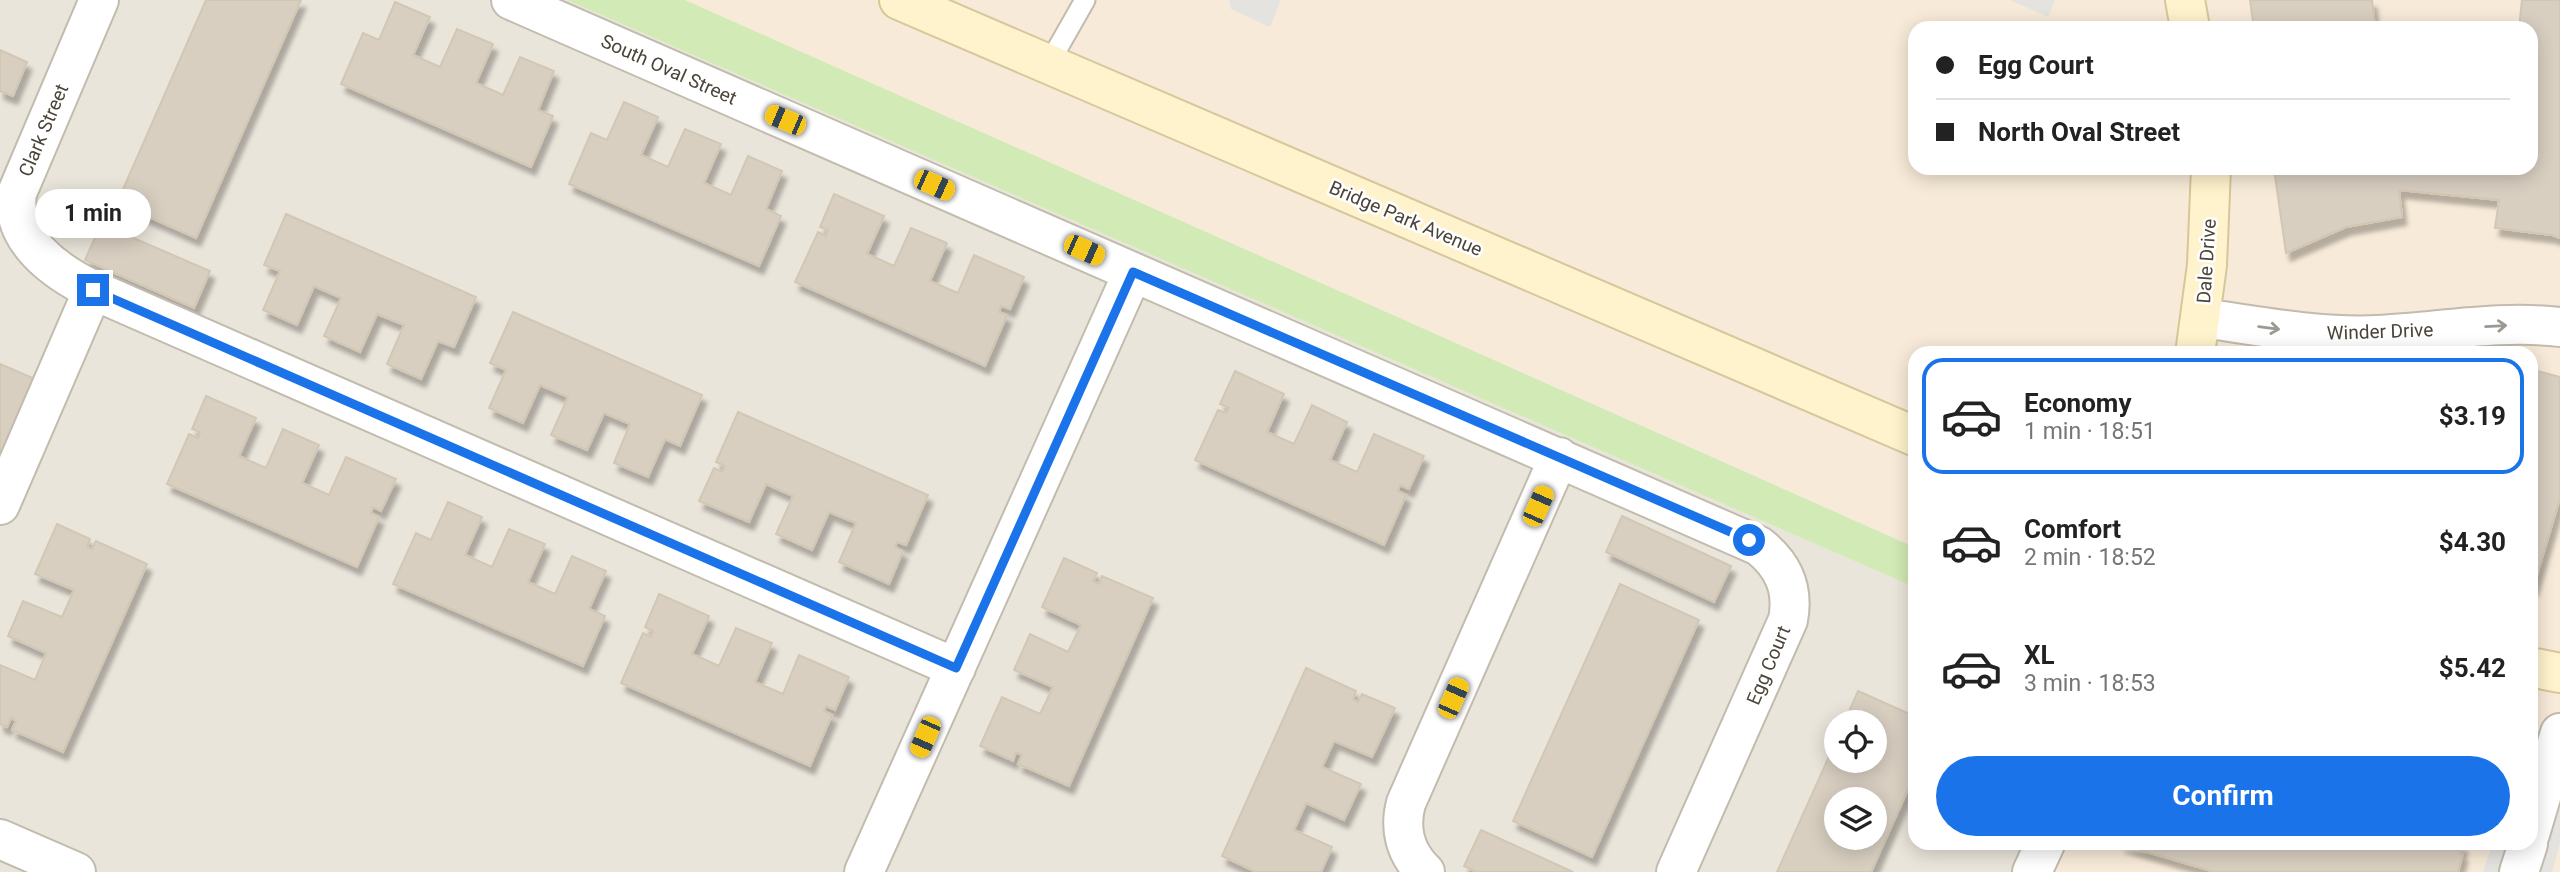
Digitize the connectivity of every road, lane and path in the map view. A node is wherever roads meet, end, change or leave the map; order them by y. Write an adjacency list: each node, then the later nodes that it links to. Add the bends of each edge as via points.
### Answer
1 (99, 0): 10 (street, Clark Street, via 19,185 16,202 20,226 34,248 69,278)
2 (512, 0): 9 (street, South Oval Street)
3 (899, 0): 7 (street, Bridge Park Avenue)
4 (1085, 0): 7 (lane)
5 (2185, 0): 6 (street)
6 (2189, 21)
7 (1048, 65): 13 (street, Bridge Park Avenue)
8 (2211, 175): 12 (street, Dale Drive)
9 (1133, 272): 14 (street, Egg Court); 16 (street)
10 (93, 290): 15 (street); 16 (street, Clark Street)
11 (2560, 327): 12 (street, Winder Drive, one-way to 11, via 2379,335 2532,324)
12 (2198, 336)
13 (1908, 433)
14 (1559, 457): 26 (street, via 1406,803 1406,844); 27 (street, Egg Court, via 1759,545 1775,559 1788,588 1790,609 1785,629)
15 (0, 505)
16 (956, 668): 25 (street)
17 (2538, 669): 18 (street)
18 (2560, 673)
19 (2560, 733): 20 (street)
20 (2538, 807)
21 (0, 839): 24 (street)
22 (2042, 850): 28 (street)
23 (2526, 850): 29 (street)
24 (76, 872)
25 (864, 872)
26 (1425, 872)
27 (1676, 872)
28 (2032, 872)
29 (2519, 872)

